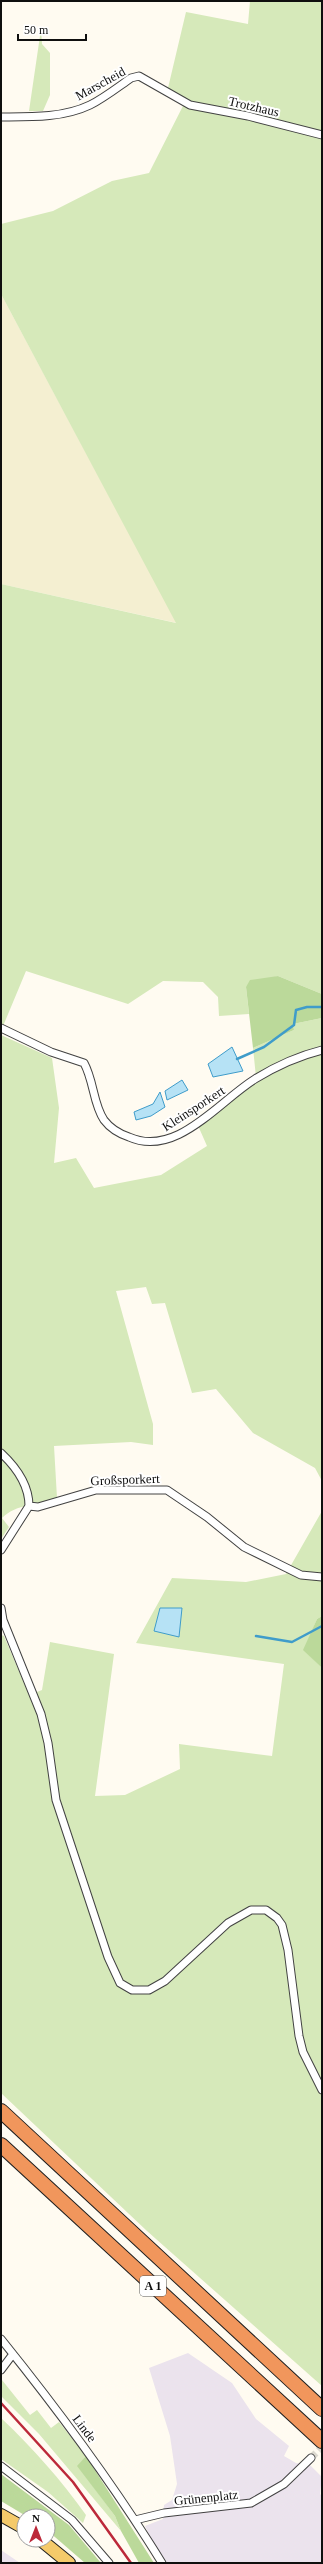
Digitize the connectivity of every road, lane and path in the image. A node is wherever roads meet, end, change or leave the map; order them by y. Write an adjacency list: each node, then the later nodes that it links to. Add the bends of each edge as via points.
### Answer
1 (180, 101): 2 (street, Marscheid, via 139,76 131,78 89,105 70,112 47,116); 3 (street, Trotzhaus)
2 (1, 117)
3 (322, 136)
4 (1, 1028): 5 (street, Kleinsporkert, via 51,1052 84,1063 92,1077 103,1119 117,1132 149,1143 174,1137 219,1108 260,1076 291,1060)
5 (322, 1050)
6 (1, 1453): 7 (street, via 20,1473 27,1491)
7 (29, 1506): 8 (street); 9 (street, Großsporkert, via 42,1506 96,1490 167,1490 207,1517 244,1547 301,1575)
8 (1, 1550)
9 (322, 1577)
10 (1, 1608): 11 (street, via 3,1620 41,1714 56,1800 108,1957 120,1983 132,1990 149,1990 165,1981 228,1923 251,1910 266,1910 282,1925 302,2046)
11 (322, 2090)
12 (1, 2111): 17 (highway, A 1)
13 (1, 2146): 18 (highway, A 1)
14 (1, 2339): 15 (street, Linde)
15 (13, 2354): 16 (street); 22 (street, Linde, via 78,2438)
16 (1, 2370)
17 (320, 2408)
18 (322, 2441)
19 (311, 2458): 22 (street, Grünenplatz, via 284,2484 250,2504 164,2513)
20 (1, 2466): 26 (street, via 72,2520)
21 (1, 2515): 23 (main road)
22 (135, 2520): 27 (street, Linde)
23 (16, 2523)
24 (51, 2548): 25 (main road)
25 (69, 2563)
26 (109, 2563)
27 (162, 2563)

